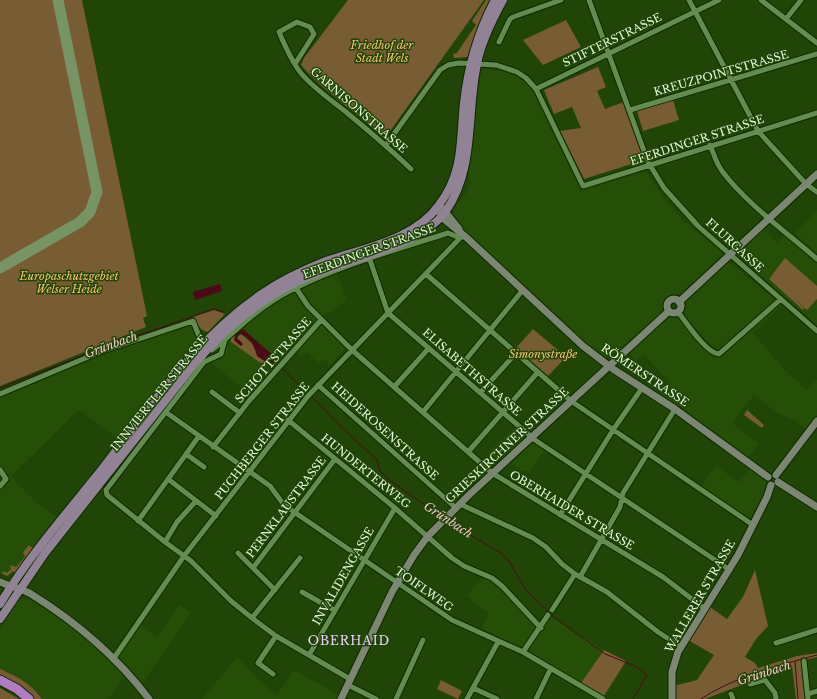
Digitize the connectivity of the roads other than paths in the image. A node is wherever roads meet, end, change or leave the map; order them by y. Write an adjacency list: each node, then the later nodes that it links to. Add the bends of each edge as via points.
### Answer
1 (494, 0): 16 (main road, INNVIERTLER STRASSE, via 485,20)
2 (503, 0): 16 (main road, INNVIERTLER STRASSE)
3 (561, 0): 11 (street, via 510,19)
4 (588, 0): 13 (street, FLURGASSE)
5 (689, 0): 9 (street)
6 (719, 0): 9 (street, STIFTERSTRASSE)
7 (761, 0): 10 (street)
8 (801, 0): 10 (street)
9 (695, 12): 13 (street, STIFTERSTRASSE); 17 (street)
10 (786, 19): 12 (street)
11 (499, 42)
12 (817, 43)
13 (609, 53): 18 (street, STIFTERSTRASSE); 19 (street, FLURGASSE)
14 (817, 54): 17 (street, KREUZPOINTSTRASSE)
15 (294, 64): 15 (street, GARNISONSTRASSE, via 314,34 310,27 297,22 279,32); 22 (street, GARNISONSTRASSE, via 308,81)
16 (474, 64): 18 (street, via 496,65 517,72); 22 (street, via 453,63 440,70); 29 (main road, INNVIERTLER STRASSE, via 466,163 460,184)
17 (730, 79): 19 (street, KREUZPOINTSTRASSE); 21 (street)
18 (536, 89): 24 (street, EFERDINGER STRASSE, via 583,186)
19 (630, 110): 24 (street, FLURGASSE)
20 (817, 113): 21 (street, EFERDINGER STRASSE)
21 (758, 131): 23 (street, EFERDINGER STRASSE); 27 (street)
22 (386, 145): 25 (street, GARNISONSTRASSE)
23 (710, 146): 24 (street, EFERDINGER STRASSE); 30 (street, via 721,170)
24 (650, 165): 32 (street, FLURGASSE, via 678,205)
25 (411, 169)
26 (817, 174): 27 (main road)
27 (806, 184): 28 (street); 30 (main road)
28 (817, 192)
29 (440, 210): 31 (main road, RÖMERSTRASSE); 47 (main road, INNVIERTLER STRASSE, via 402,234 323,262 281,282 240,309)
30 (770, 217): 32 (main road); 33 (street)
31 (461, 236): 34 (street, EFERDINGER STRASSE, via 448,234); 35 (street, PUCHBERGER STRASSE); 37 (main road, RÖMERSTRASSE)
32 (730, 254): 38 (street, FLURGASSE); 39 (main road)
33 (817, 259)
34 (370, 260): 36 (street, EFERDINGER STRASSE); 42 (street)
35 (426, 274): 42 (street, PUCHBERGER STRASSE); 44 (street)
36 (296, 288): 43 (street, OBERHAIDER STRASSE); 46 (street, EFERDINGER STRASSE, via 257,312)
37 (522, 291): 44 (street); 51 (main road, RÖMERSTRASSE)
38 (781, 299): 41 (street, via 719,354 714,354); 45 (street, FLURGASSE)
39 (679, 302): 40 (main road, via 669,301); 41 (main road)
40 (669, 311): 41 (main road); 51 (main road, GRIESKIRCHNER STRASSE)
41 (678, 312)
42 (388, 313): 48 (street, ELISABETHSTRASSE); 49 (street, PUCHBERGER STRASSE)
43 (321, 320): 49 (street, OBERHAIDER STRASSE); 65 (street, SCHOTTSTRASSE)
44 (490, 330): 50 (street); 52 (street)
45 (817, 331)
46 (228, 336): 47 (street, EFERDINGER STRASSE, via 212,350); 64 (street, via 221,354 204,362)
47 (204, 347): 59 (street, via 193,321 100,352); 108 (main road, INNVIERTLER STRASSE, via 45,553)
48 (429, 348): 52 (street, ELISABETHSTRASSE); 55 (street)
49 (352, 350): 54 (street, PUCHBERGER STRASSE); 55 (street, OBERHAIDER STRASSE)
50 (516, 353): 53 (street); 58 (street)
51 (608, 366): 56 (main road, RÖMERSTRASSE); 60 (main road, GRIESKIRCHNER STRASSE)
52 (456, 371): 58 (street, ELISABETHSTRASSE); 62 (street)
53 (538, 372): 60 (street); 63 (street)
54 (318, 385): 66 (street, PUCHBERGER STRASSE); 88 (street, HEIDEROSENSTRASSE)
55 (394, 387): 62 (street, OBERHAIDER STRASSE)
56 (642, 388): 61 (main road, RÖMERSTRASSE); 68 (street)
57 (212, 392): 65 (street, SCHOTTSTRASSE)
58 (480, 393): 63 (street, ELISABETHSTRASSE)
59 (0, 394)
60 (571, 401): 68 (street); 70 (main road, GRIESKIRCHNER STRASSE)
61 (676, 409): 74 (street); 81 (main road, RÖMERSTRASSE)
62 (423, 412): 72 (street, OBERHAIDER STRASSE)
63 (503, 412): 70 (street, ELISABETHSTRASSE); 72 (street)
64 (167, 413): 69 (street, TOIFLWEG); 94 (street, via 106,490 107,495)
65 (240, 413): 71 (street, SCHOTTSTRASSE)
66 (288, 420): 75 (street, HUNDERTERWEG); 78 (street, PUCHBERGER STRASSE)
67 (817, 422): 82 (main road)
68 (613, 430): 74 (street); 80 (street)
69 (199, 436): 71 (street, TOIFLWEG); 73 (street)
70 (532, 437): 79 (main road, GRIESKIRCHNER STRASSE); 80 (street, ELISABETHSTRASSE)
71 (213, 447): 78 (street, TOIFLWEG)
72 (468, 452): 79 (street, OBERHAIDER STRASSE)
73 (186, 454): 76 (street); 83 (street)
74 (648, 454): 86 (street); 95 (street)
75 (335, 459): 90 (street, HUNDERTERWEG); 91 (street, PERNKLAUSTRASSE)
76 (204, 467)
77 (0, 470): 85 (street, via 6,479)
78 (250, 472): 91 (street, TOIFLWEG, via 270,486 284,505); 93 (street, PUCHBERGER STRASSE)
79 (492, 473): 88 (main road, GRIESKIRCHNER STRASSE); 92 (street, OBERHAIDER STRASSE)
80 (586, 474): 86 (street, ELISABETHSTRASSE); 92 (street)
81 (768, 477): 82 (main road, via 772,474); 84 (main road)
82 (777, 478): 84 (main road, via 775,485); 89 (main road)
83 (168, 479): 87 (street); 94 (street)
84 (771, 485): 95 (main road, WALLERER STRASSE)
85 (0, 486)
86 (622, 499): 97 (street); 104 (street, ELISABETHSTRASSE)
87 (196, 501): 93 (street); 98 (street, via 177,522)
88 (458, 506): 96 (main road, GRIESKIRCHNER STRASSE); 105 (street, HEIDEROSENSTRASSE, via 533,538)
89 (817, 507)
90 (395, 508): 96 (street, HUNDERTERWEG); 102 (street, INVALIDENGASSE)
91 (294, 512): 102 (street, TOIFLWEG); 103 (street, PERNKLAUSTRASSE)
92 (560, 515): 97 (street, OBERHAIDER STRASSE)
93 (216, 516): 100 (street, PUCHBERGER STRASSE)
94 (138, 521): 98 (street)
95 (753, 525): 104 (main road, WALLERER STRASSE)
96 (428, 536): 107 (main road, GRIESKIRCHNER STRASSE); 118 (street, HUNDERTERWEG, via 464,566 492,578 502,586)
97 (602, 540): 105 (street); 112 (street, OBERHAIDER STRASSE, via 663,577)
98 (165, 542): 100 (street)
99 (238, 553): 103 (street)
100 (184, 556): 116 (street); 127 (street, PUCHBERGER STRASSE)
101 (300, 558): 109 (street)
102 (363, 560): 107 (street, TOIFLWEG); 113 (street, INVALIDENGASSE)
103 (253, 568): 109 (street)
104 (730, 570): 112 (main road, WALLERER STRASSE)
105 (577, 575): 114 (street); 124 (street, HEIDEROSENSTRASSE, via 607,592)
106 (0, 582): 108 (main road)
107 (398, 582): 122 (street, TOIFLWEG, via 452,620); 132 (main road, GRIESKIRCHNER STRASSE)
108 (15, 588): 111 (main road, INNVIERTLER STRASSE); 117 (main road, INNVIERTLER STRASSE); 127 (main road, via 31,594 72,623)
109 (275, 590): 116 (street)
110 (302, 592): 113 (street)
111 (0, 604)
112 (705, 609): 124 (main road, WALLERER STRASSE)
113 (334, 610): 126 (street, INVALIDENGASSE)
114 (552, 610)
115 (548, 615): 118 (street)
116 (252, 618): 120 (street)
117 (0, 619)
118 (541, 628): 125 (street)
119 (817, 630): 123 (street)
120 (276, 636): 126 (street); 130 (street, via 258,663)
121 (423, 640): 143 (street)
122 (498, 642): 125 (street, TOIFLWEG); 135 (street)
123 (776, 643)
124 (681, 647): 148 (main road, WALLERER STRASSE, via 672,672)
125 (523, 652): 129 (street, TOIFLWEG)
126 (309, 655): 132 (street)
127 (114, 658): 140 (main road, via 132,676)
128 (804, 661): 137 (street)
129 (550, 668): 146 (street); 147 (street, TOIFLWEG)
130 (273, 674)
131 (0, 680): 139 (highway)
132 (349, 682): 141 (main road, GRIESKIRCHNER STRASSE); 142 (street)
133 (750, 684): 149 (street, via 765,680 775,693)
134 (0, 687): 138 (highway)
135 (473, 688): 144 (street); 145 (street)
136 (817, 691): 137 (street)
137 (808, 697)
138 (21, 699)
139 (29, 699)
140 (149, 699)
141 (341, 699)
142 (376, 699)
143 (396, 699)
144 (468, 699)
145 (497, 699)
146 (536, 699)
147 (603, 699)
148 (672, 699)
149 (776, 699)

